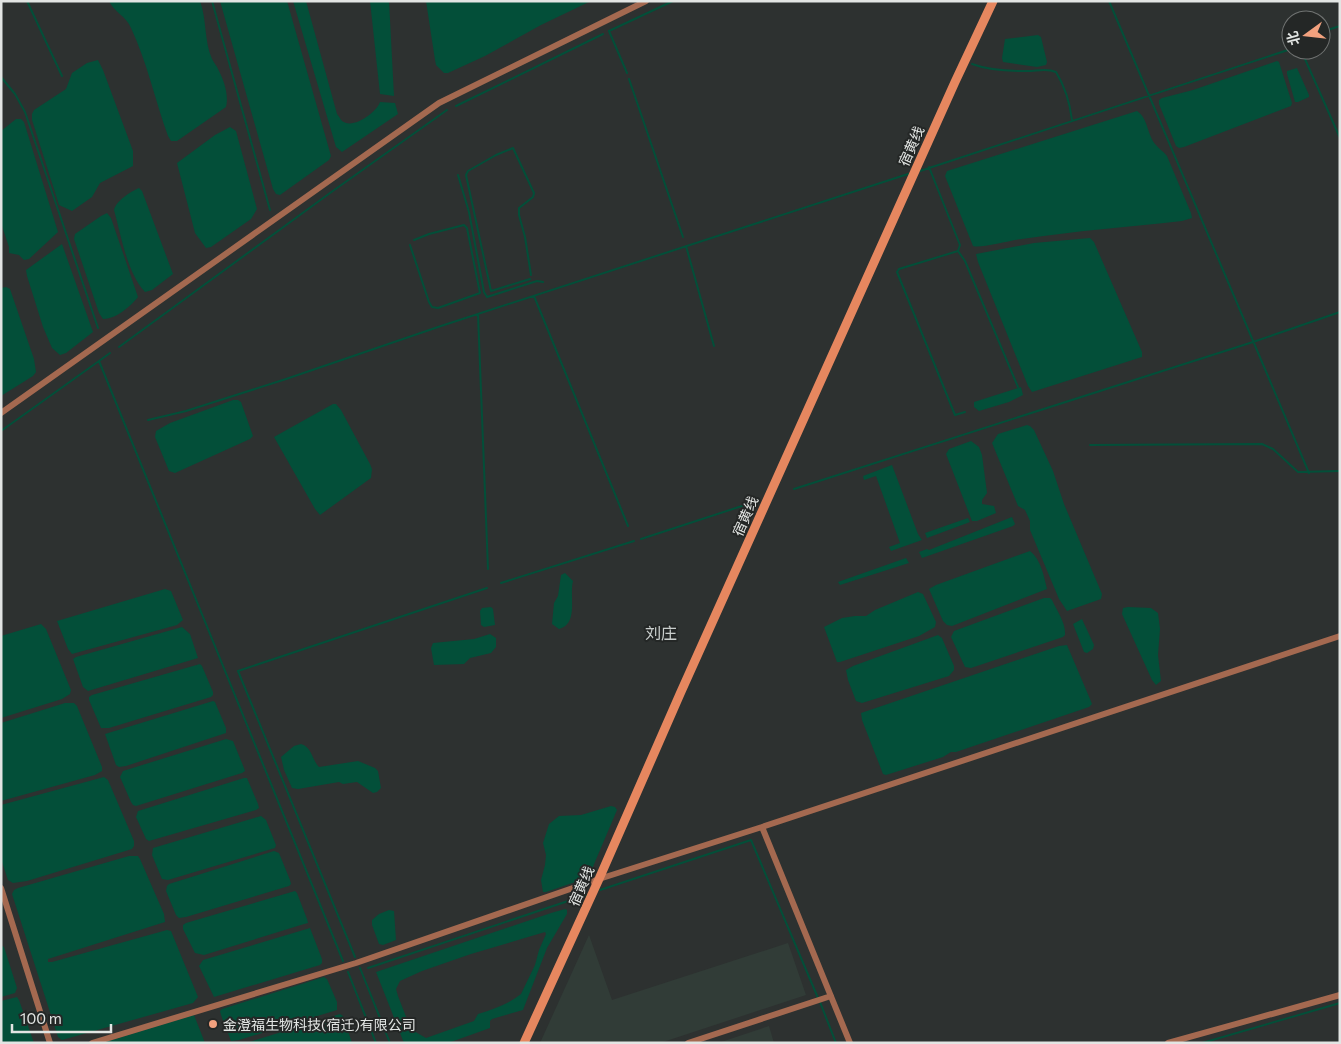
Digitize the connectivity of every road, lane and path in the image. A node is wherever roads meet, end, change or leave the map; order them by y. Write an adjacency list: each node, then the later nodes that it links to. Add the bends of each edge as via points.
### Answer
1 (646, 1): 3 (street, via 439,103)
2 (993, 1): 6 (main road, 宿黄线, via 686,679)
3 (1, 412)
4 (1340, 636): 5 (street)
5 (762, 827): 6 (street); 9 (street)
6 (599, 879): 11 (street, via 356,963); 12 (main road, 宿黄线)
7 (1, 888): 10 (street)
8 (1340, 995): 15 (street)
9 (831, 996): 13 (street); 14 (street)
10 (50, 1043)
11 (92, 1043)
12 (524, 1043)
13 (688, 1043)
14 (850, 1043)
15 (1168, 1043)

